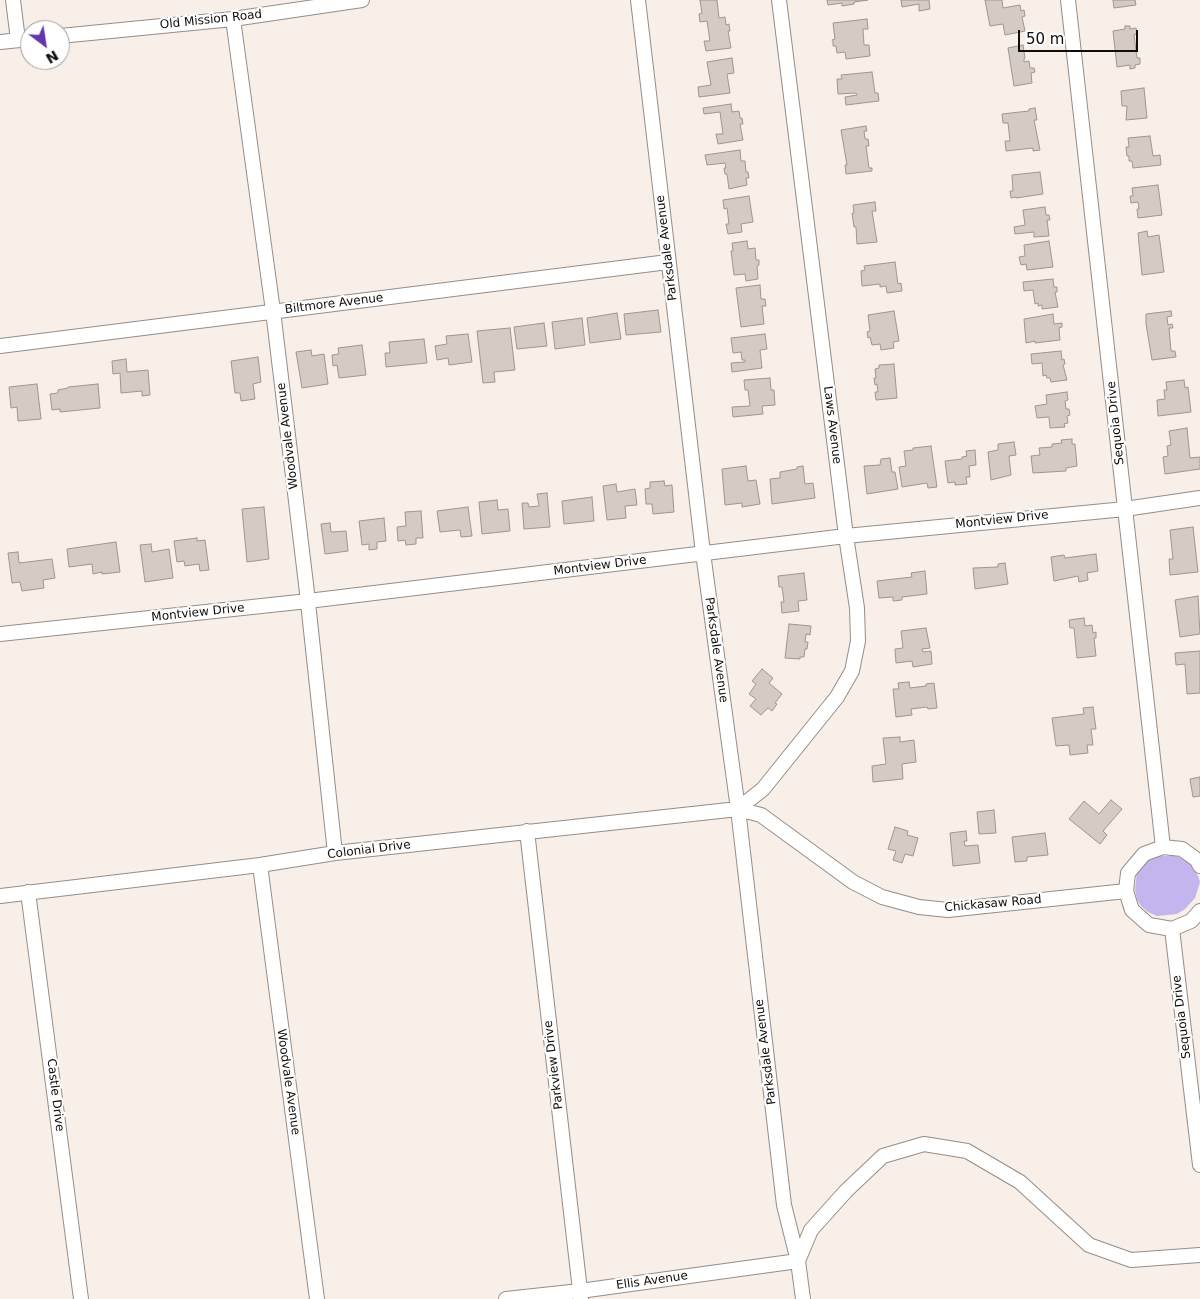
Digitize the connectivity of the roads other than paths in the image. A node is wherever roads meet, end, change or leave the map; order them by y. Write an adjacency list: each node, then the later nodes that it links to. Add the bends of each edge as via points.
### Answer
1 (13, 0): 8 (street)
2 (362, 0): 6 (street, Old Mission Road)
3 (638, 0): 12 (street, Parksdale Avenue)
4 (779, 0): 17 (street, Laws Avenue)
5 (1068, 0): 16 (street, Sequoia Drive)
6 (343, 1): 7 (street, Old Mission Road)
7 (233, 19): 9 (street, Old Mission Road); 13 (street, Woodvale Avenue)
8 (20, 25)
9 (70, 35)
10 (20, 40): 11 (street)
11 (0, 42)
12 (668, 262): 13 (street, Biltmore Avenue); 18 (street, Parksdale Avenue)
13 (272, 311): 14 (street, Biltmore Avenue); 19 (street, Woodvale Avenue)
14 (0, 346)
15 (1200, 498): 16 (street, Montview Drive)
16 (1125, 509): 17 (street, Montview Drive); 23 (street, Sequoia Drive)
17 (846, 536): 18 (street, Montview Drive); 21 (street, Laws Avenue, via 857,608 858,641 852,671 837,697 763,790)
18 (704, 553): 19 (street, Montview Drive); 21 (street, Parksdale Avenue)
19 (308, 601): 20 (street, Montview Drive); 24 (street, Woodvale Avenue)
20 (0, 634)
21 (738, 809): 22 (street, Colonial Drive); 27 (street, Chickasaw Road, via 761,815 853,882 882,897 919,907 948,910); 34 (street, Parksdale Avenue, via 784,1205)
22 (527, 831): 24 (street, Colonial Drive); 35 (street, Parkview Drive)
23 (1163, 847): 26 (street, via 1182,849); 27 (street, via 1144,854 1128,873)
24 (335, 853): 25 (street, Colonial Drive)
25 (260, 865): 28 (street, Colonial Drive); 37 (street, Woodvale Avenue)
26 (1200, 866)
27 (1126, 891): 31 (street, via 1132,910 1149,925)
28 (28, 892): 29 (street, Colonial Drive); 36 (street, Castle Drive)
29 (0, 896)
30 (1200, 910): 31 (street, via 1191,921)
31 (1172, 929): 32 (street, Sequoia Drive)
32 (1200, 1166)
33 (1200, 1255): 34 (street, via 1131,1260 1089,1245 1020,1182 967,1151 924,1144 882,1156 811,1230)
34 (798, 1261): 35 (street, Ellis Avenue); 39 (street, Parksdale Avenue)
35 (580, 1295): 38 (street, Ellis Avenue)
36 (81, 1299)
37 (317, 1299)
38 (506, 1299)
39 (803, 1299)

